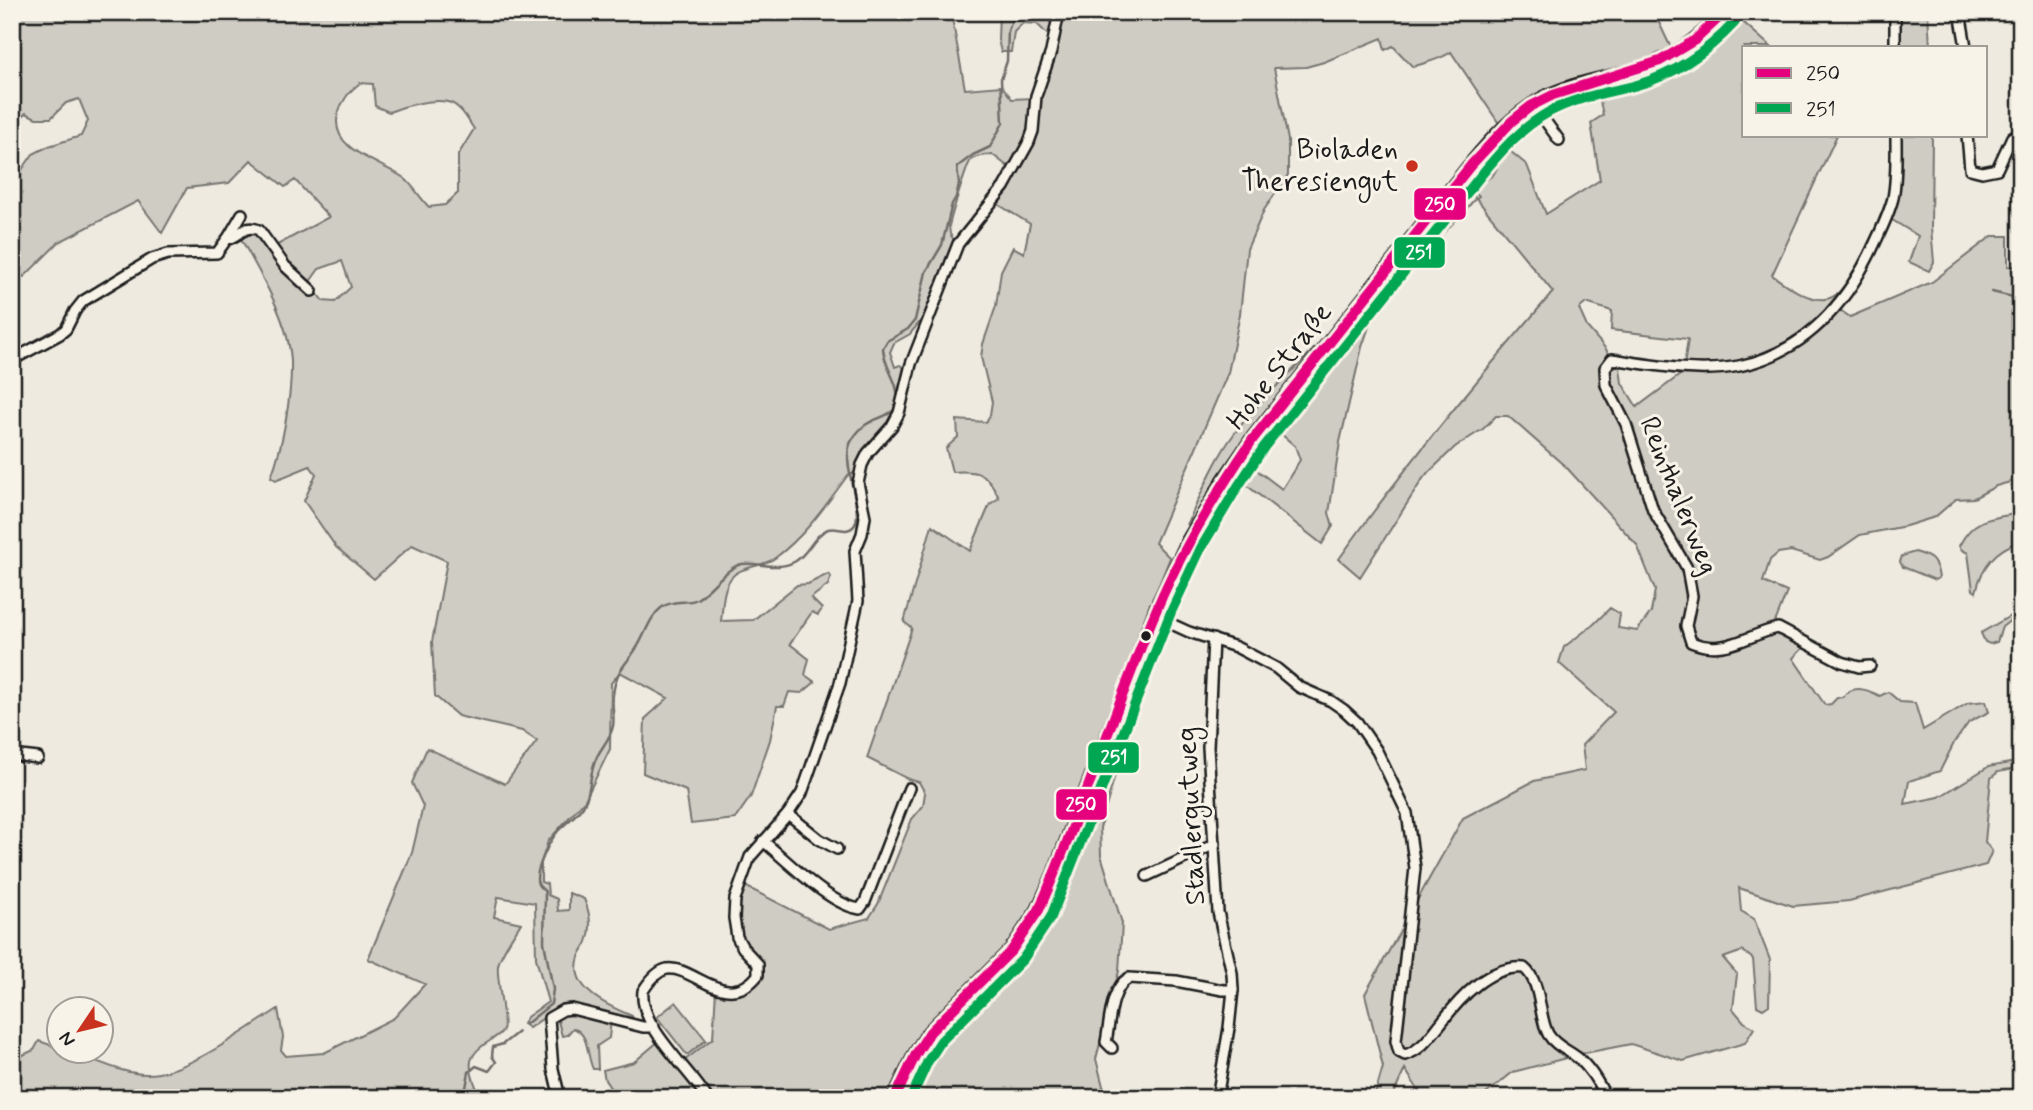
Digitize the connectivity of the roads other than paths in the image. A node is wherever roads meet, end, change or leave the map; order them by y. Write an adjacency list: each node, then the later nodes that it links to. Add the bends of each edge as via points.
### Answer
1 (1059, 12): 22 (street, via 1052,52 1036,96 1030,142 1004,187 958,244 911,364 899,413 862,465 858,483 864,520 856,551 858,601 850,639 837,695 806,784)
2 (1724, 12): 11 (main road, Hohe Straße, via 1668,58 1542,100 1509,123)
3 (1895, 12): 5 (street)
4 (1960, 12): 6 (street)
5 (1895, 46)
6 (1966, 46)
7 (2021, 133): 9 (street, via 2012,137 1997,169 1982,172 1970,169)
8 (1896, 136): 18 (street, Reinthalerweg, via 1896,180 1890,209 1851,288 1818,326 1787,346 1739,366 1702,369 1612,359 1605,373 1653,510 1687,568 1692,596 1686,626 1691,642 1711,647 1735,645 1778,628 1842,662)
9 (1967, 136)
10 (1559, 141): 11 (street, Hohe Straße, via 1543,118 1537,118 1518,128 1485,168)
11 (1471, 166): 16 (main road, Hohe Straße, via 1237,461 1189,541)
12 (242, 214): 13 (street)
13 (227, 239): 14 (street, via 243,229 257,229 285,266); 15 (street, via 217,253 168,254 147,262 83,301 60,334)
14 (313, 291)
15 (12, 360)
16 (1154, 616): 17 (street); 32 (main road, Hohe Straße, via 1039,910 1007,956 930,1032)
17 (1213, 639): 24 (street, Stadlergutweg, via 1208,736); 34 (street, via 1265,661 1299,687 1351,716 1377,751 1400,798 1410,824 1415,868 1396,1041 1399,1052 1405,1055 1419,1048 1455,1004 1480,983 1524,968 1533,979 1549,1036 1586,1066)
18 (1870, 666)
19 (12, 755): 20 (street)
20 (38, 758)
21 (909, 788): 23 (street, via 860,909 825,892)
22 (788, 814): 23 (street); 25 (street)
23 (762, 841): 28 (street, via 743,873 734,914 738,940 758,964 758,975 746,985 726,989 674,970 662,971 643,994)
24 (1215, 844): 26 (street); 27 (street, Stadlergutweg, via 1218,912)
25 (837, 849)
26 (1147, 876)
27 (1233, 990): 29 (street, via 1129,978 1120,985 1112,1011 1106,1041); 33 (street, Stadlergutweg)
28 (654, 1027): 30 (street, via 578,1009 549,1018); 31 (street)
29 (1112, 1048)
30 (560, 1098)
31 (707, 1098)
32 (895, 1098)
33 (1217, 1098)
34 (1606, 1098)

